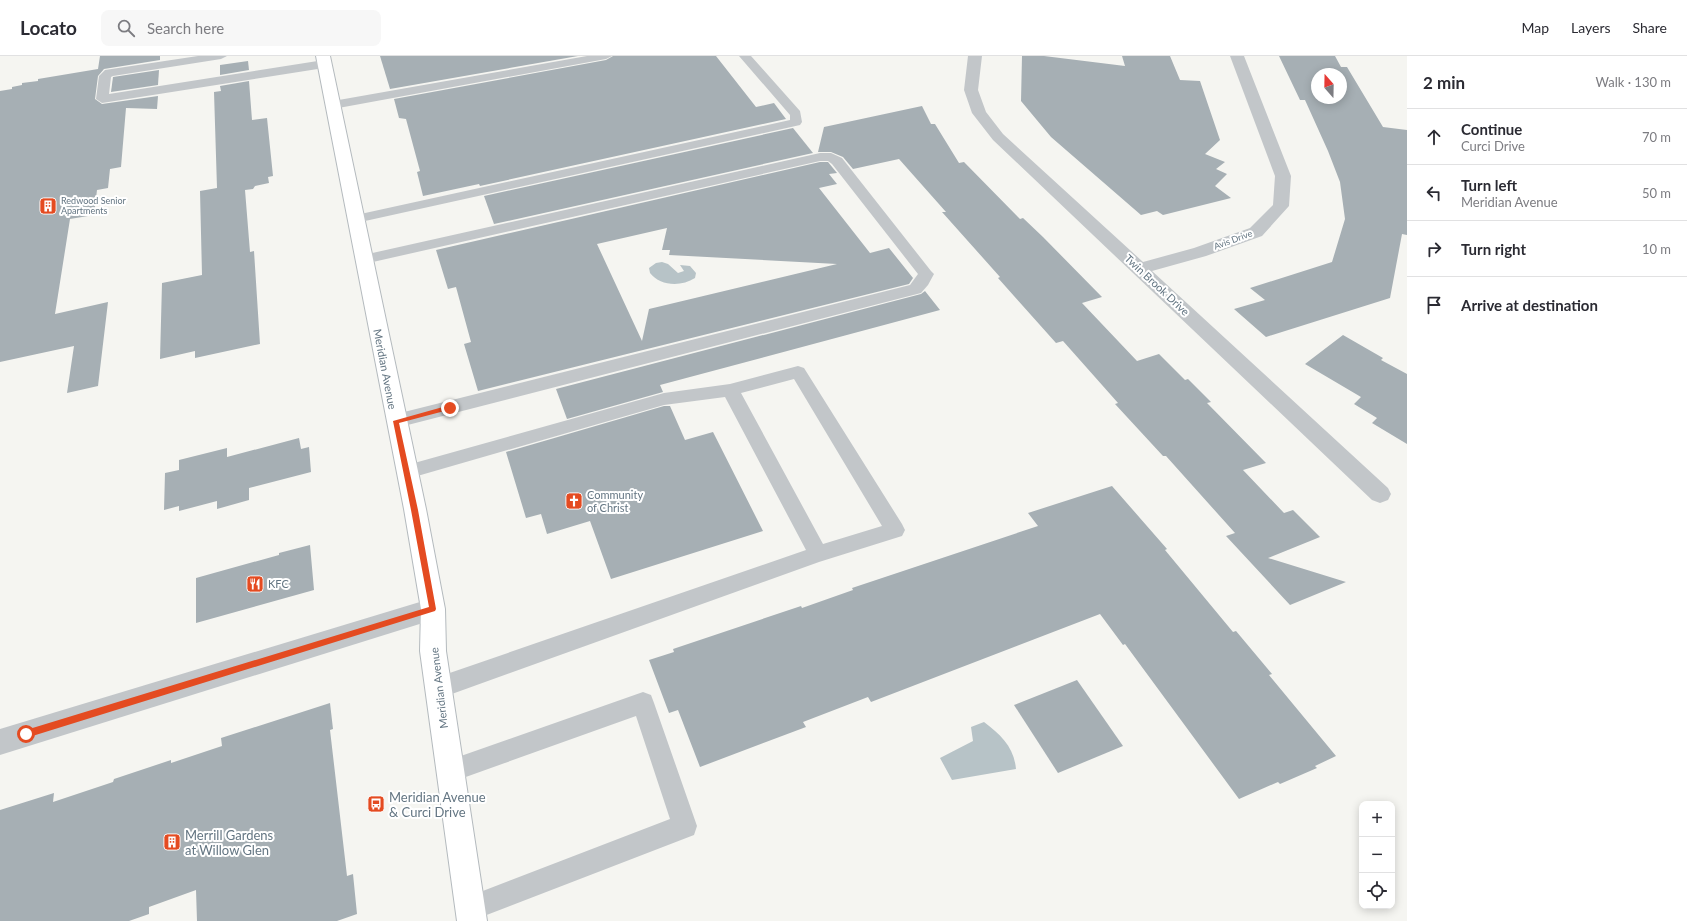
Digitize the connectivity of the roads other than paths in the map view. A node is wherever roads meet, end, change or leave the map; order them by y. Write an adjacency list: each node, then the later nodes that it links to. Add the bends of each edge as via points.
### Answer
1 (221, 56): 6 (lane)
2 (606, 56): 9 (lane)
3 (745, 56): 10 (lane, via 796,114 796,122)
4 (975, 56): 12 (street, Twin Brook Drive, via 971,90 979,113 998,137)
5 (1237, 56): 12 (street, Avis Drive, via 1283,176 1281,206 1256,232 1200,252)
6 (208, 58): 8 (lane); 8 (lane, via 109,73 105,76 101,98)
7 (324, 60): 8 (lane); 9 (main road, Meridian Avenue)
8 (209, 82)
9 (332, 105): 10 (main road, Meridian Avenue)
10 (356, 219): 11 (main road, Meridian Avenue)
11 (364, 259): 14 (main road, Meridian Avenue); 14 (lane, via 820,157 837,161 926,274 915,289)
12 (1139, 268): 16 (street, Twin Brook Drive)
13 (730, 390): 15 (lane, via 664,399); 17 (lane); 17 (lane, via 798,372 895,530)
14 (396, 421): 15 (main road, Meridian Avenue)
15 (407, 472): 18 (main road, Meridian Avenue)
16 (1380, 494)
17 (818, 554): 19 (lane)
18 (433, 609): 19 (main road, Meridian Avenue, via 433,651); 20 (street)
19 (438, 688): 21 (main road, Meridian Avenue)
20 (0, 742)
21 (449, 771): 22 (main road, Meridian Avenue); 22 (lane, via 643,703 685,826)
22 (471, 915)

